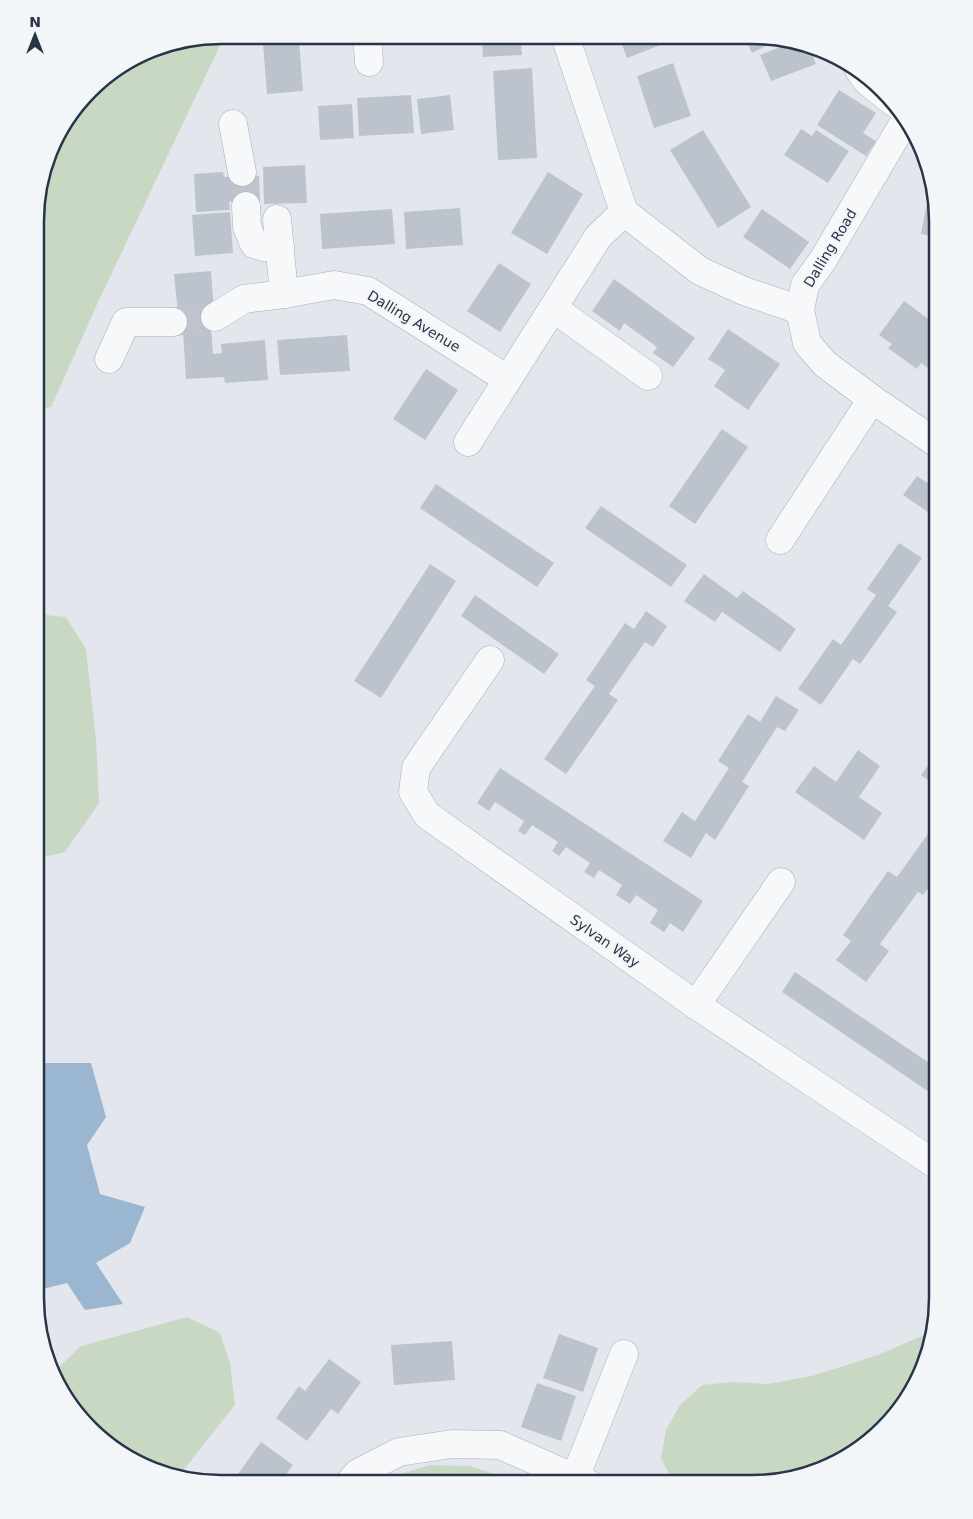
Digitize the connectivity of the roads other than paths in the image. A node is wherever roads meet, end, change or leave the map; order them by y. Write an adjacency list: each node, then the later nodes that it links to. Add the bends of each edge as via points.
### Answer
1 (568, 44): 6 (street)
2 (233, 124): 4 (street)
3 (902, 126): 11 (street, Dalling Road, via 824,260 805,285)
4 (242, 172)
5 (246, 206): 8 (street, via 247,227 254,244)
6 (624, 212): 10 (street, via 598,237); 11 (street, via 700,272)
7 (277, 219): 8 (street)
8 (280, 247): 9 (street)
9 (284, 294): 12 (street, Dalling Avenue, via 244,299); 16 (street, Dalling Avenue, via 334,285 368,291)
10 (553, 308): 15 (street); 16 (street)
11 (800, 310): 17 (street, Dalling Road, via 806,343 825,364)
12 (215, 317)
13 (173, 322): 14 (street, via 126,322)
14 (109, 359)
15 (648, 376)
16 (508, 379): 19 (street)
17 (872, 398): 18 (street, Dalling Road); 20 (street)
18 (929, 438)
19 (468, 442)
20 (780, 540)
21 (490, 660): 23 (street, Sylvan Way, via 416,768 413,792 427,815)
22 (781, 882): 23 (street)
23 (696, 1005): 24 (street, Sylvan Way)
24 (929, 1160)
25 (624, 1354): 28 (street)
26 (356, 1475): 27 (street, via 400,1452 452,1444 500,1446)
27 (568, 1475)
28 (584, 1475)

